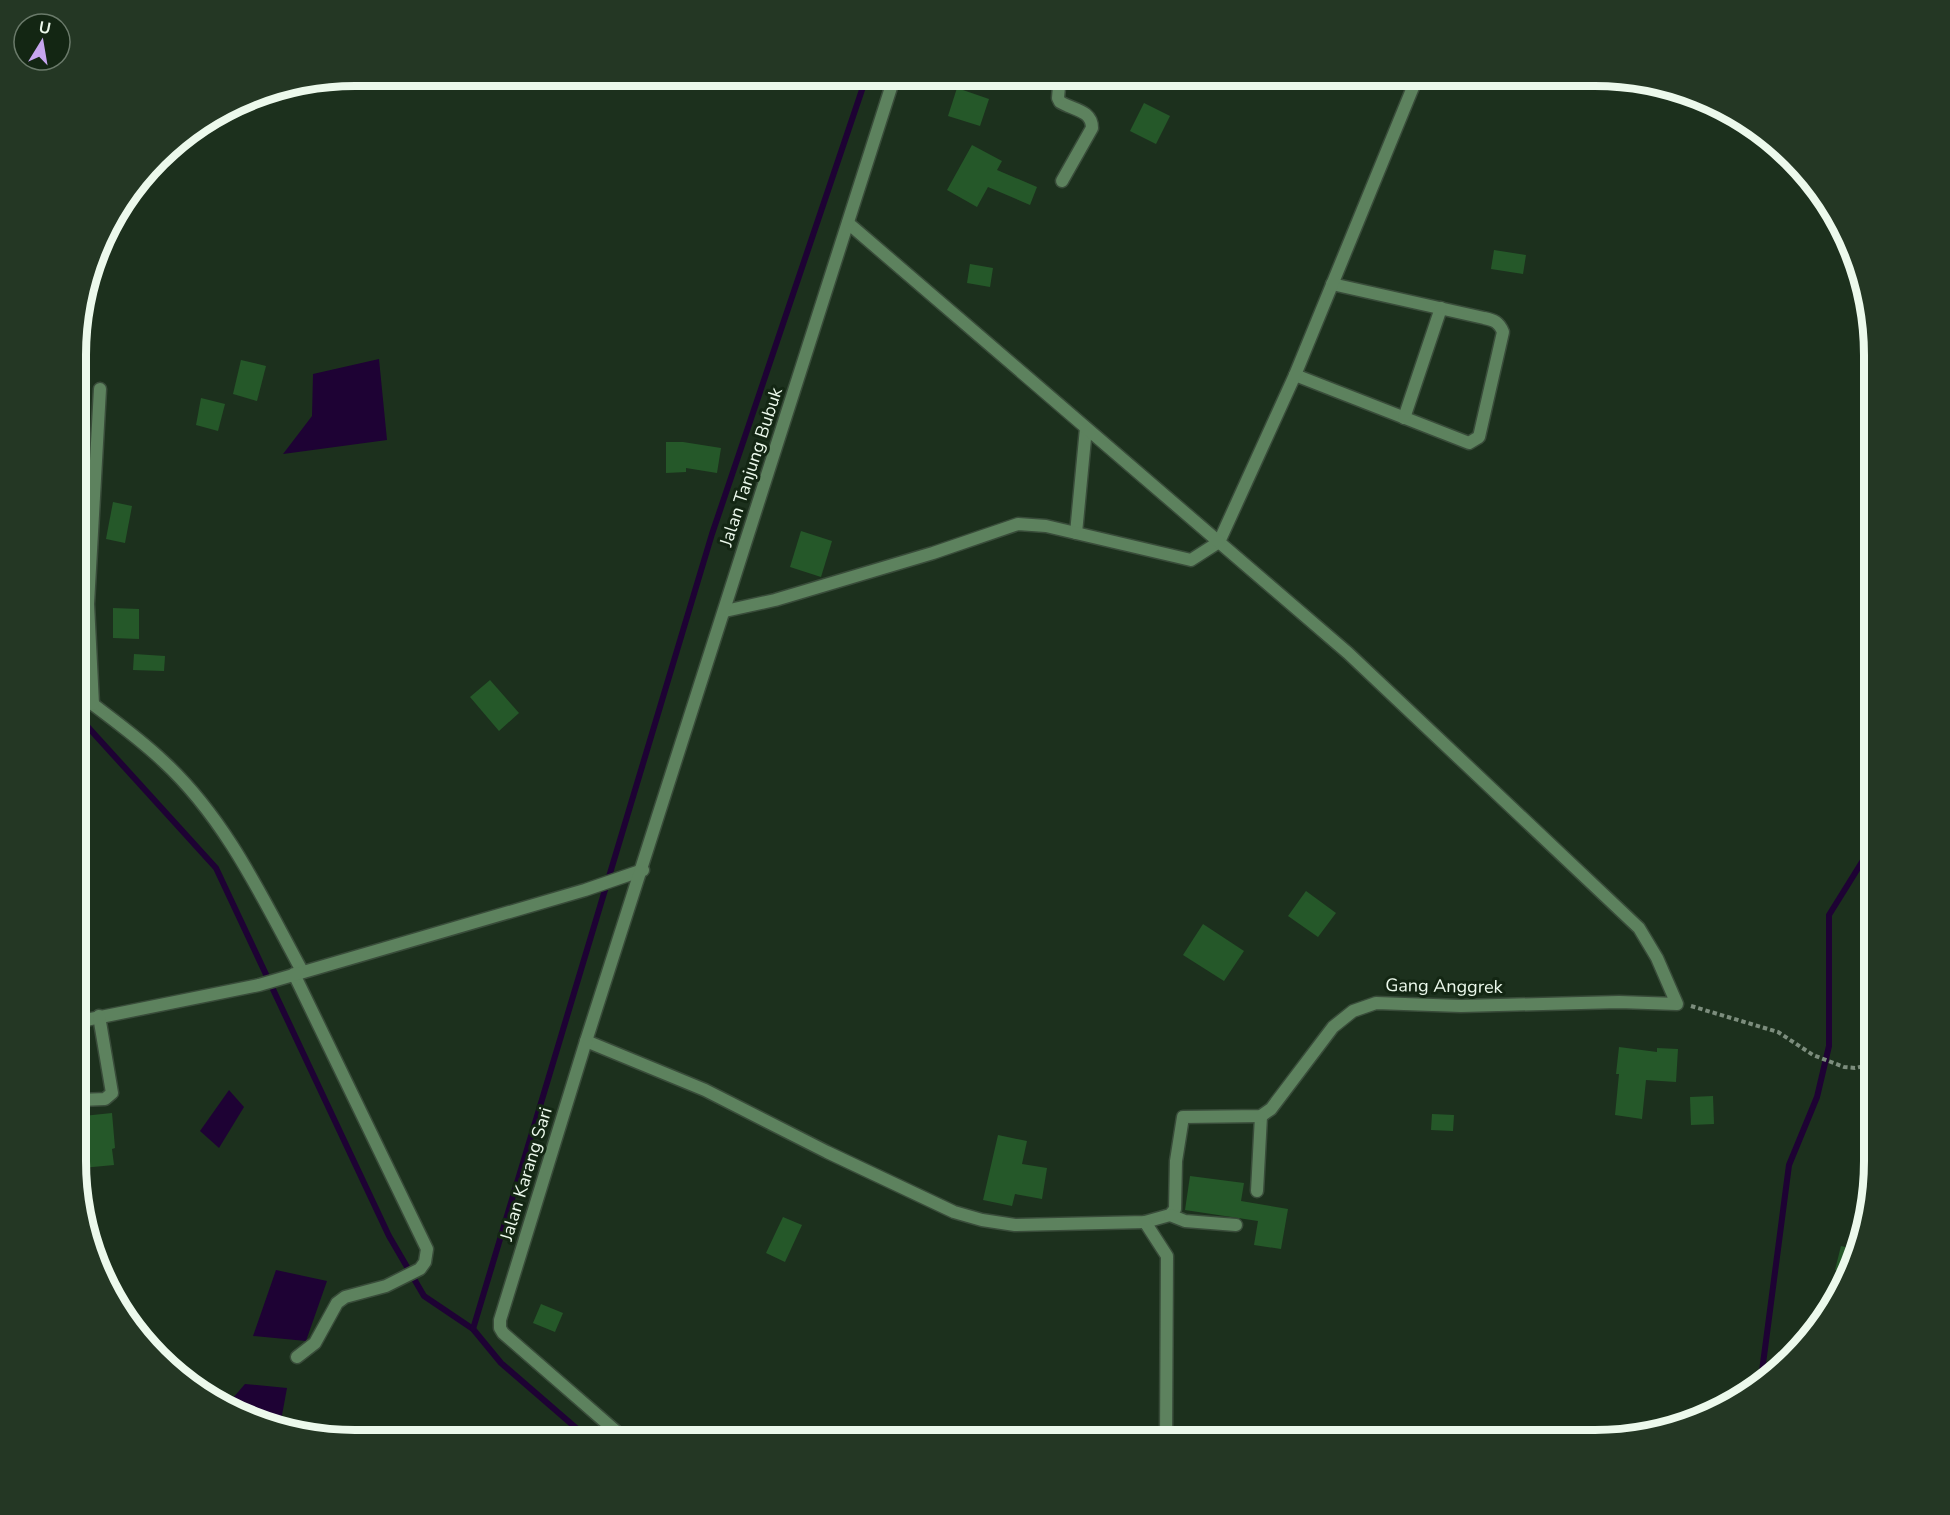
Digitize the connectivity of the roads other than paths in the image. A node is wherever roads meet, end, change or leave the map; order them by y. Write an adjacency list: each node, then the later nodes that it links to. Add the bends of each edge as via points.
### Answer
1 (892, 86): 5 (street, Jalan Tanjung Bubuk)
2 (1060, 86): 4 (street, via 1060,102 1085,112 1092,123)
3 (1413, 86): 6 (street)
4 (1062, 181)
5 (848, 223): 11 (street); 14 (street, Jalan Tanjung Bubuk)
6 (1332, 284): 7 (street); 8 (street)
7 (1441, 308): 10 (street); 10 (street, via 1496,320 1503,332 1479,437 1469,443)
8 (1295, 375): 10 (street); 13 (street)
9 (100, 390): 16 (street, via 88,604)
10 (1404, 418)
11 (1086, 428): 12 (street); 13 (street)
12 (1076, 533): 13 (street, via 1191,560); 14 (street, via 1018,524 776,600)
13 (1219, 542): 23 (street, Gang Anggrek, via 1348,653 1639,928 1677,1004 1376,1003 1353,1011 1334,1027 1271,1109)
14 (724, 611): 17 (street, Jalan Tanjung Bubuk)
15 (86, 699): 16 (street)
16 (93, 704): 18 (street, via 163,761 199,800 237,851)
17 (643, 870): 18 (street); 21 (street, Jalan Karang Sari)
18 (295, 974): 19 (street, via 199,998); 28 (street, via 427,1249 420,1269 386,1286 345,1297 315,1344)
19 (99, 1016): 20 (street); 22 (street, via 112,1093 105,1099)
20 (86, 1019)
21 (586, 1041): 26 (street, via 705,1090 954,1212 1015,1226); 29 (street, Jalan Karang Sari, via 500,1328)
22 (86, 1100)
23 (1261, 1116): 24 (street); 25 (street, via 1183,1117 1176,1161 1175,1209)
24 (1257, 1191)
25 (1170, 1215): 26 (street); 27 (street, via 1185,1221)
26 (1144, 1222): 30 (street, via 1167,1256)
27 (1236, 1225)
28 (297, 1357)
29 (614, 1430)
30 (1166, 1430)

